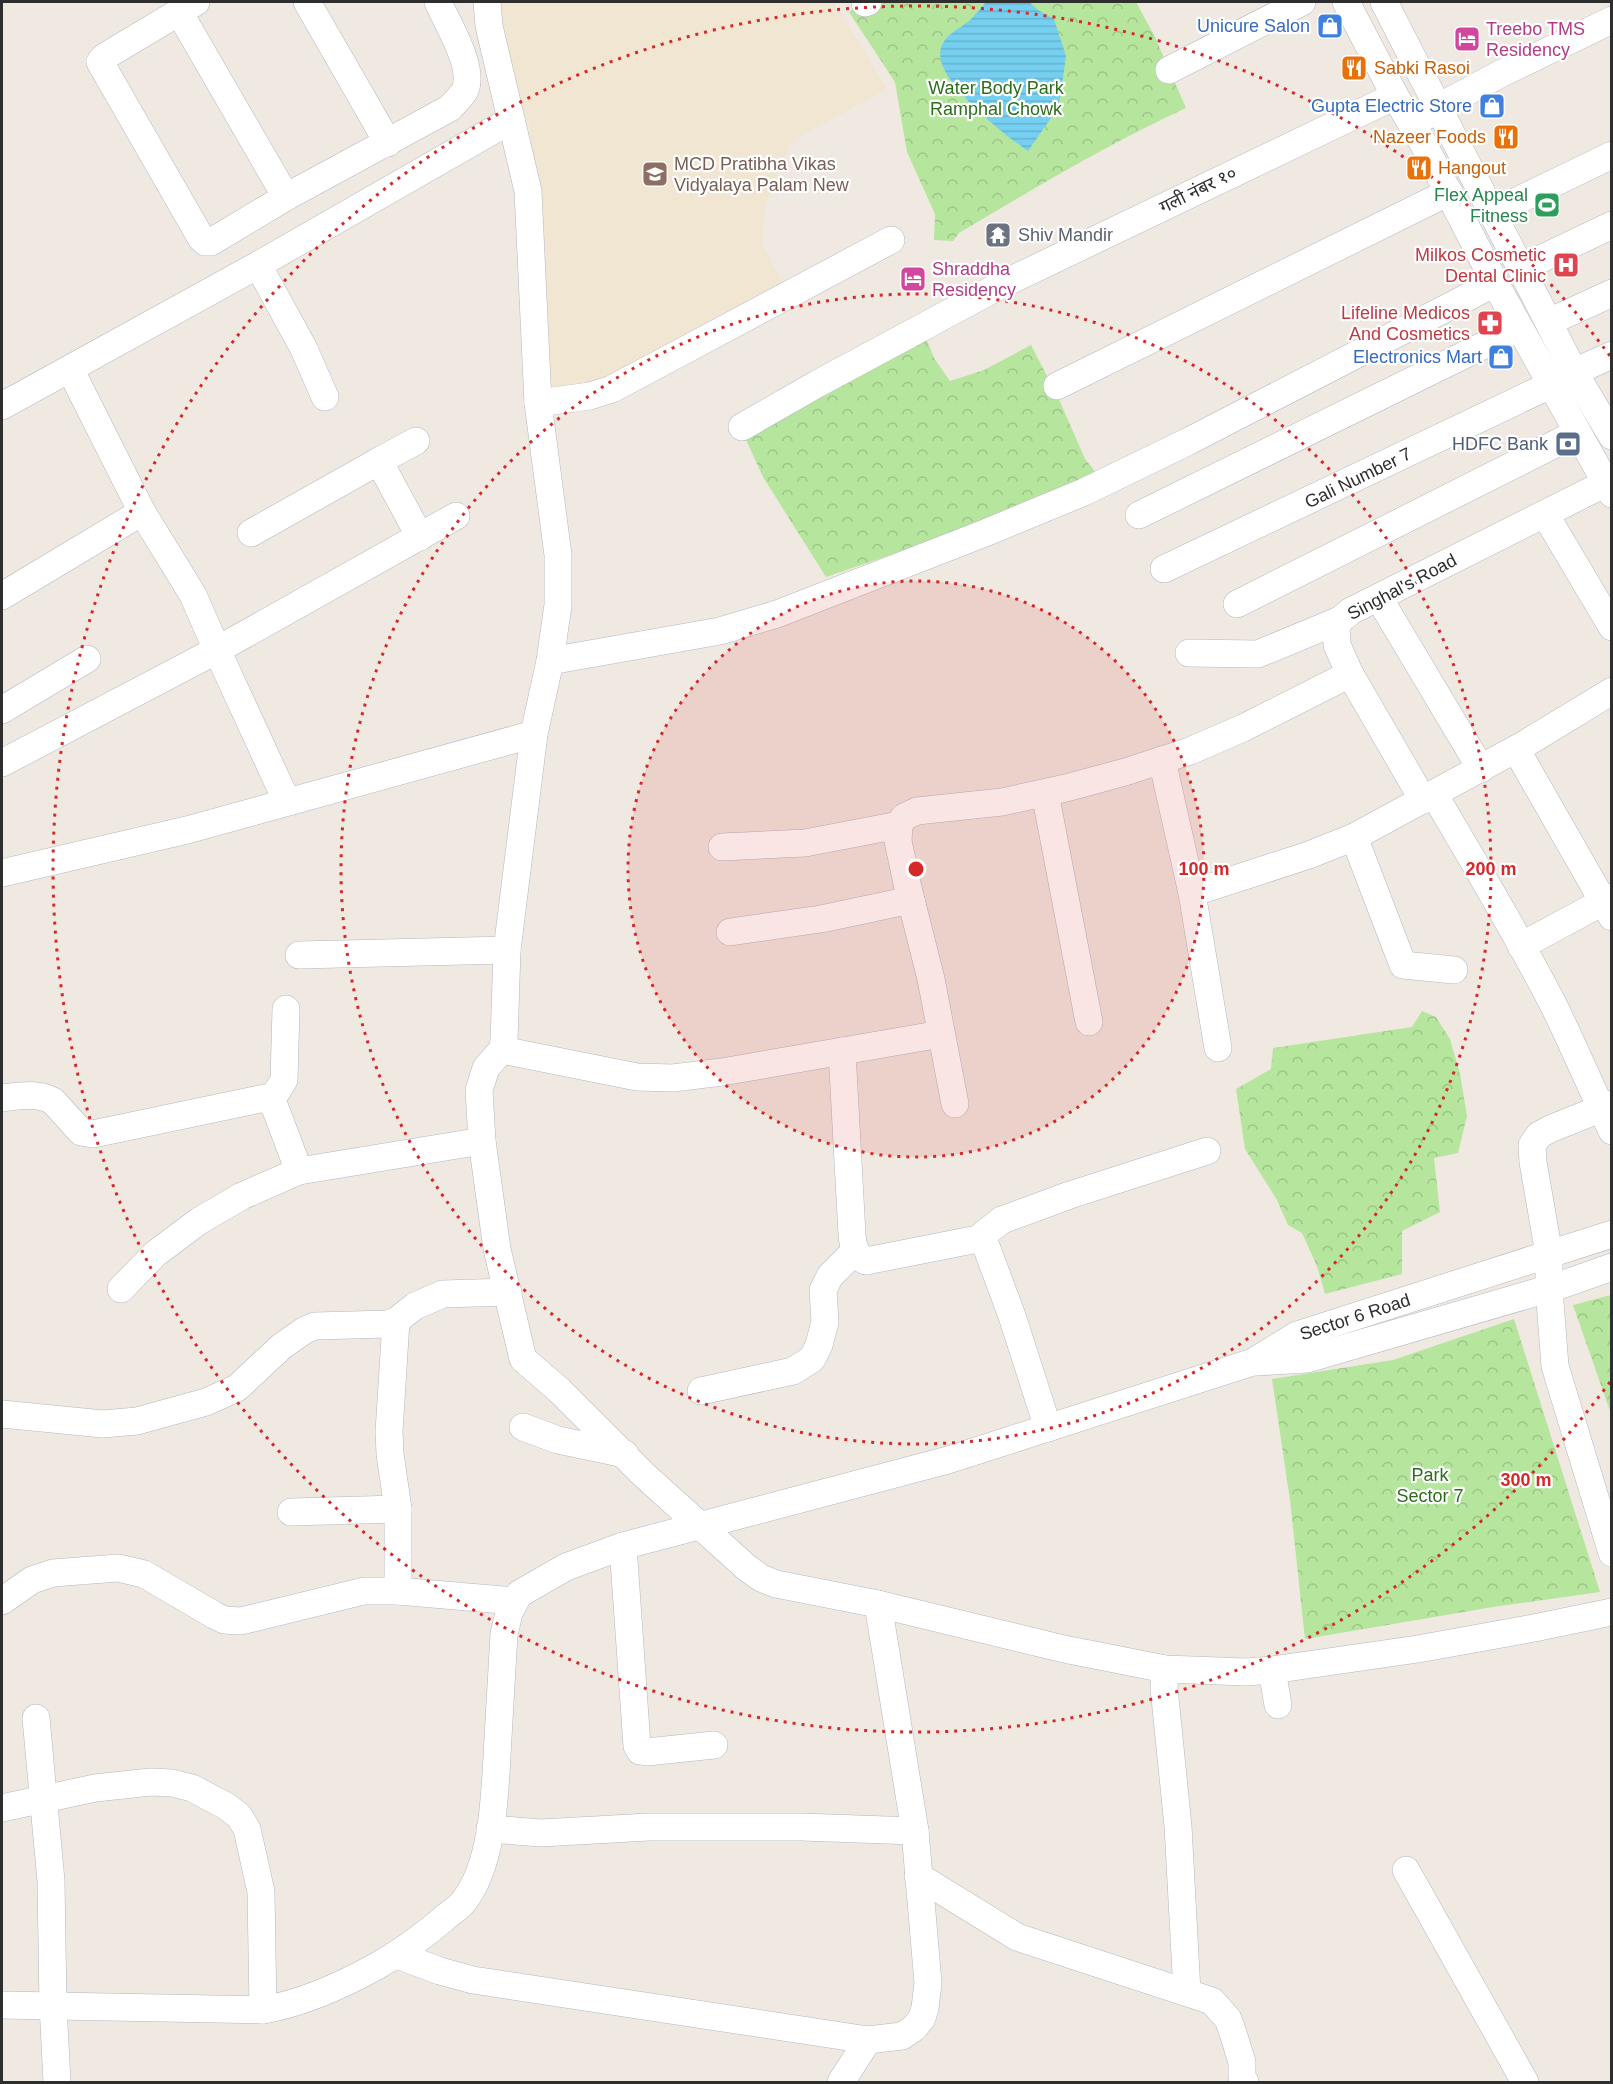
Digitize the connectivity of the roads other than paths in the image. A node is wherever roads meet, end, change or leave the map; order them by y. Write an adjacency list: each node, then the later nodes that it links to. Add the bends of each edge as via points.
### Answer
1 (307, 2): 14 (street)
2 (438, 2): 14 (street, via 461,50 466,68 465,90 450,108)
3 (488, 2): 12 (street, via 489,26)
4 (1302, 2): 9 (street)
5 (1346, 2): 10 (street)
6 (1384, 2): 11 (street)
7 (187, 7): 17 (street); 21 (street, via 100,62 201,238)
8 (1611, 20): 11 (street)
9 (1169, 70)
10 (1395, 96): 13 (street); 37 (street, गली नंबर १०, via 1001,285)
11 (1437, 108): 13 (street); 18 (street)
12 (511, 120): 22 (street); 35 (street, via 528,191)
13 (1413, 125): 16 (street)
14 (388, 143): 17 (street)
15 (1611, 155): 18 (street)
16 (1449, 192): 25 (street); 33 (street)
17 (286, 197): 21 (street)
18 (1492, 213): 23 (street)
19 (1611, 225): 23 (street)
20 (891, 240): 35 (street, via 612,388 590,396)
21 (210, 242): 24 (street)
22 (258, 265): 24 (street); 34 (street)
23 (1522, 268): 27 (street)
24 (231, 280): 30 (street)
25 (1495, 283): 28 (street); 58 (street, via 1166,452 1084,492 985,533 777,614 720,631)
26 (1611, 293): 27 (street)
27 (1549, 322): 31 (street)
28 (1519, 328): 32 (street); 45 (street)
29 (1611, 355): 31 (street)
30 (70, 369): 36 (street); 43 (street)
31 (1574, 372): 39 (street)
32 (1551, 385): 38 (street); 49 (street, Gali Number 7)
33 (1057, 386)
34 (325, 397)
35 (538, 403): 58 (street, via 558,555 558,605)
36 (2, 406)
37 (742, 427)
38 (1577, 433): 42 (street); 52 (street)
39 (1611, 436)
40 (416, 441): 41 (street)
41 (379, 461): 47 (street); 48 (street)
42 (1609, 489): 44 (street, Singhal's Road)
43 (142, 512): 50 (street); 55 (street, via 193,595)
44 (1545, 514): 51 (street, Singhal's Road); 54 (street)
45 (1138, 515)
46 (456, 516): 48 (street)
47 (251, 533)
48 (420, 537): 55 (street)
49 (1164, 569)
50 (2, 596)
51 (1379, 598): 53 (street, Singhal's Road); 66 (street)
52 (1237, 604)
53 (1340, 620): 56 (street, Singhal's Road, via 1258,654); 59 (street, via 1336,626 1337,645)
54 (1611, 627)
55 (218, 650): 65 (street); 69 (street)
56 (1189, 653)
57 (87, 659): 61 (street)
58 (550, 661): 62 (street)
59 (1350, 674): 64 (street, via 1243,728); 68 (street)
60 (1611, 691): 63 (street)
61 (2, 710)
62 (534, 734): 69 (street); 79 (street)
63 (1516, 749): 66 (street); 76 (street)
64 (1162, 760): 67 (street); 74 (street)
65 (2, 763)
66 (1481, 769): 68 (street)
67 (1045, 793): 70 (street, via 917,811 904,817); 83 (street)
68 (1428, 797): 71 (street); 78 (street)
69 (287, 802): 73 (street)
70 (899, 825): 72 (street, via 805,843); 75 (street, via 898,841)
71 (1354, 837): 74 (street); 81 (street, via 1403,965)
72 (723, 847)
73 (2, 873)
74 (1192, 893): 85 (street)
75 (911, 900): 77 (street, via 821,919); 84 (street, via 932,979)
76 (1608, 906): 78 (street)
77 (730, 932)
78 (1521, 946): 91 (street)
79 (507, 950): 80 (street); 86 (street)
80 (299, 955)
81 (1454, 970)
82 (286, 1009): 89 (street, via 284,1080)
83 (1089, 1022)
84 (941, 1034): 87 (street); 90 (street)
85 (1218, 1048)
86 (502, 1050): 87 (street, via 638,1077 674,1078); 92 (street, via 481,1079)
87 (842, 1051): 97 (street)
88 (2, 1098): 89 (street, via 48,1098 81,1132 93,1134 259,1098)
89 (271, 1101): 94 (street)
90 (955, 1104)
91 (1608, 1115): 98 (street, via 1550,1129 1532,1145)
92 (482, 1141): 94 (street); 102 (street, via 497,1249)
93 (1207, 1151): 96 (street, via 1002,1220)
94 (299, 1171): 101 (street, via 242,1196 199,1221 155,1254)
95 (1611, 1234): 98 (street, Sector 6 Road)
96 (983, 1238): 97 (street, via 866,1261); 108 (street)
97 (855, 1251): 105 (street, via 830,1276 823,1290 825,1322 812,1359 792,1371)
98 (1549, 1254): 100 (street); 104 (street, Sector 6 Road, via 1297,1335)
99 (1611, 1267): 100 (street, Sector 6 Road)
100 (1549, 1288): 104 (street, Sector 6 Road, via 1307,1359); 114 (street, via 1555,1366)
101 (121, 1289)
102 (508, 1292): 103 (street, via 443,1294 415,1306); 109 (street, via 523,1359)
103 (396, 1321): 106 (street, via 315,1326 294,1336 237,1388 206,1402 137,1421 103,1424); 110 (street, via 389,1432)
104 (1253, 1362): 108 (street)
105 (701, 1391)
106 (2, 1414)
107 (523, 1427): 109 (street, via 558,1440)
108 (1048, 1428): 112 (street, via 948,1461)
109 (625, 1454): 112 (street)
110 (398, 1509): 111 (street); 115 (street)
111 (291, 1512)
112 (702, 1525): 113 (street); 118 (street, via 760,1578)
113 (623, 1545): 117 (street, via 548,1576); 124 (street, via 637,1746 647,1752)
114 (1611, 1553)
115 (398, 1591): 116 (street, via 352,1592 264,1617 224,1620 144,1574 118,1568 53,1573 32,1580); 117 (street)
116 (2, 1601)
117 (514, 1601): 127 (street, via 504,1634)
118 (878, 1604): 120 (street); 128 (street)
119 (1611, 1612): 121 (street, via 1418,1649)
120 (1165, 1670): 121 (street); 132 (street)
121 (1272, 1670): 122 (street)
122 (1278, 1705)
123 (36, 1718): 125 (street)
124 (714, 1745)
125 (44, 1797): 126 (street); 134 (street, via 51,1881); 135 (street, via 95,1788 172,1783 211,1797 239,1816 254,1852 261,1892)
126 (2, 1808)
127 (490, 1830): 128 (street, via 541,1833 649,1827 801,1827); 131 (street, via 476,1883 463,1902)
128 (915, 1831): 130 (street)
129 (1406, 1870): 140 (street)
130 (918, 1876): 132 (street, via 1017,1937); 136 (street, via 928,1983 922,2018 908,2033)
131 (397, 1955): 135 (street, via 311,1998); 136 (street, via 472,1980)
132 (1187, 1992): 139 (street, via 1212,2001 1228,2019)
133 (2, 2005): 134 (street)
134 (53, 2006): 135 (street); 137 (street)
135 (263, 2010)
136 (868, 2040): 138 (street)
137 (57, 2082)
138 (842, 2082)
139 (1245, 2082)
140 (1525, 2082)

